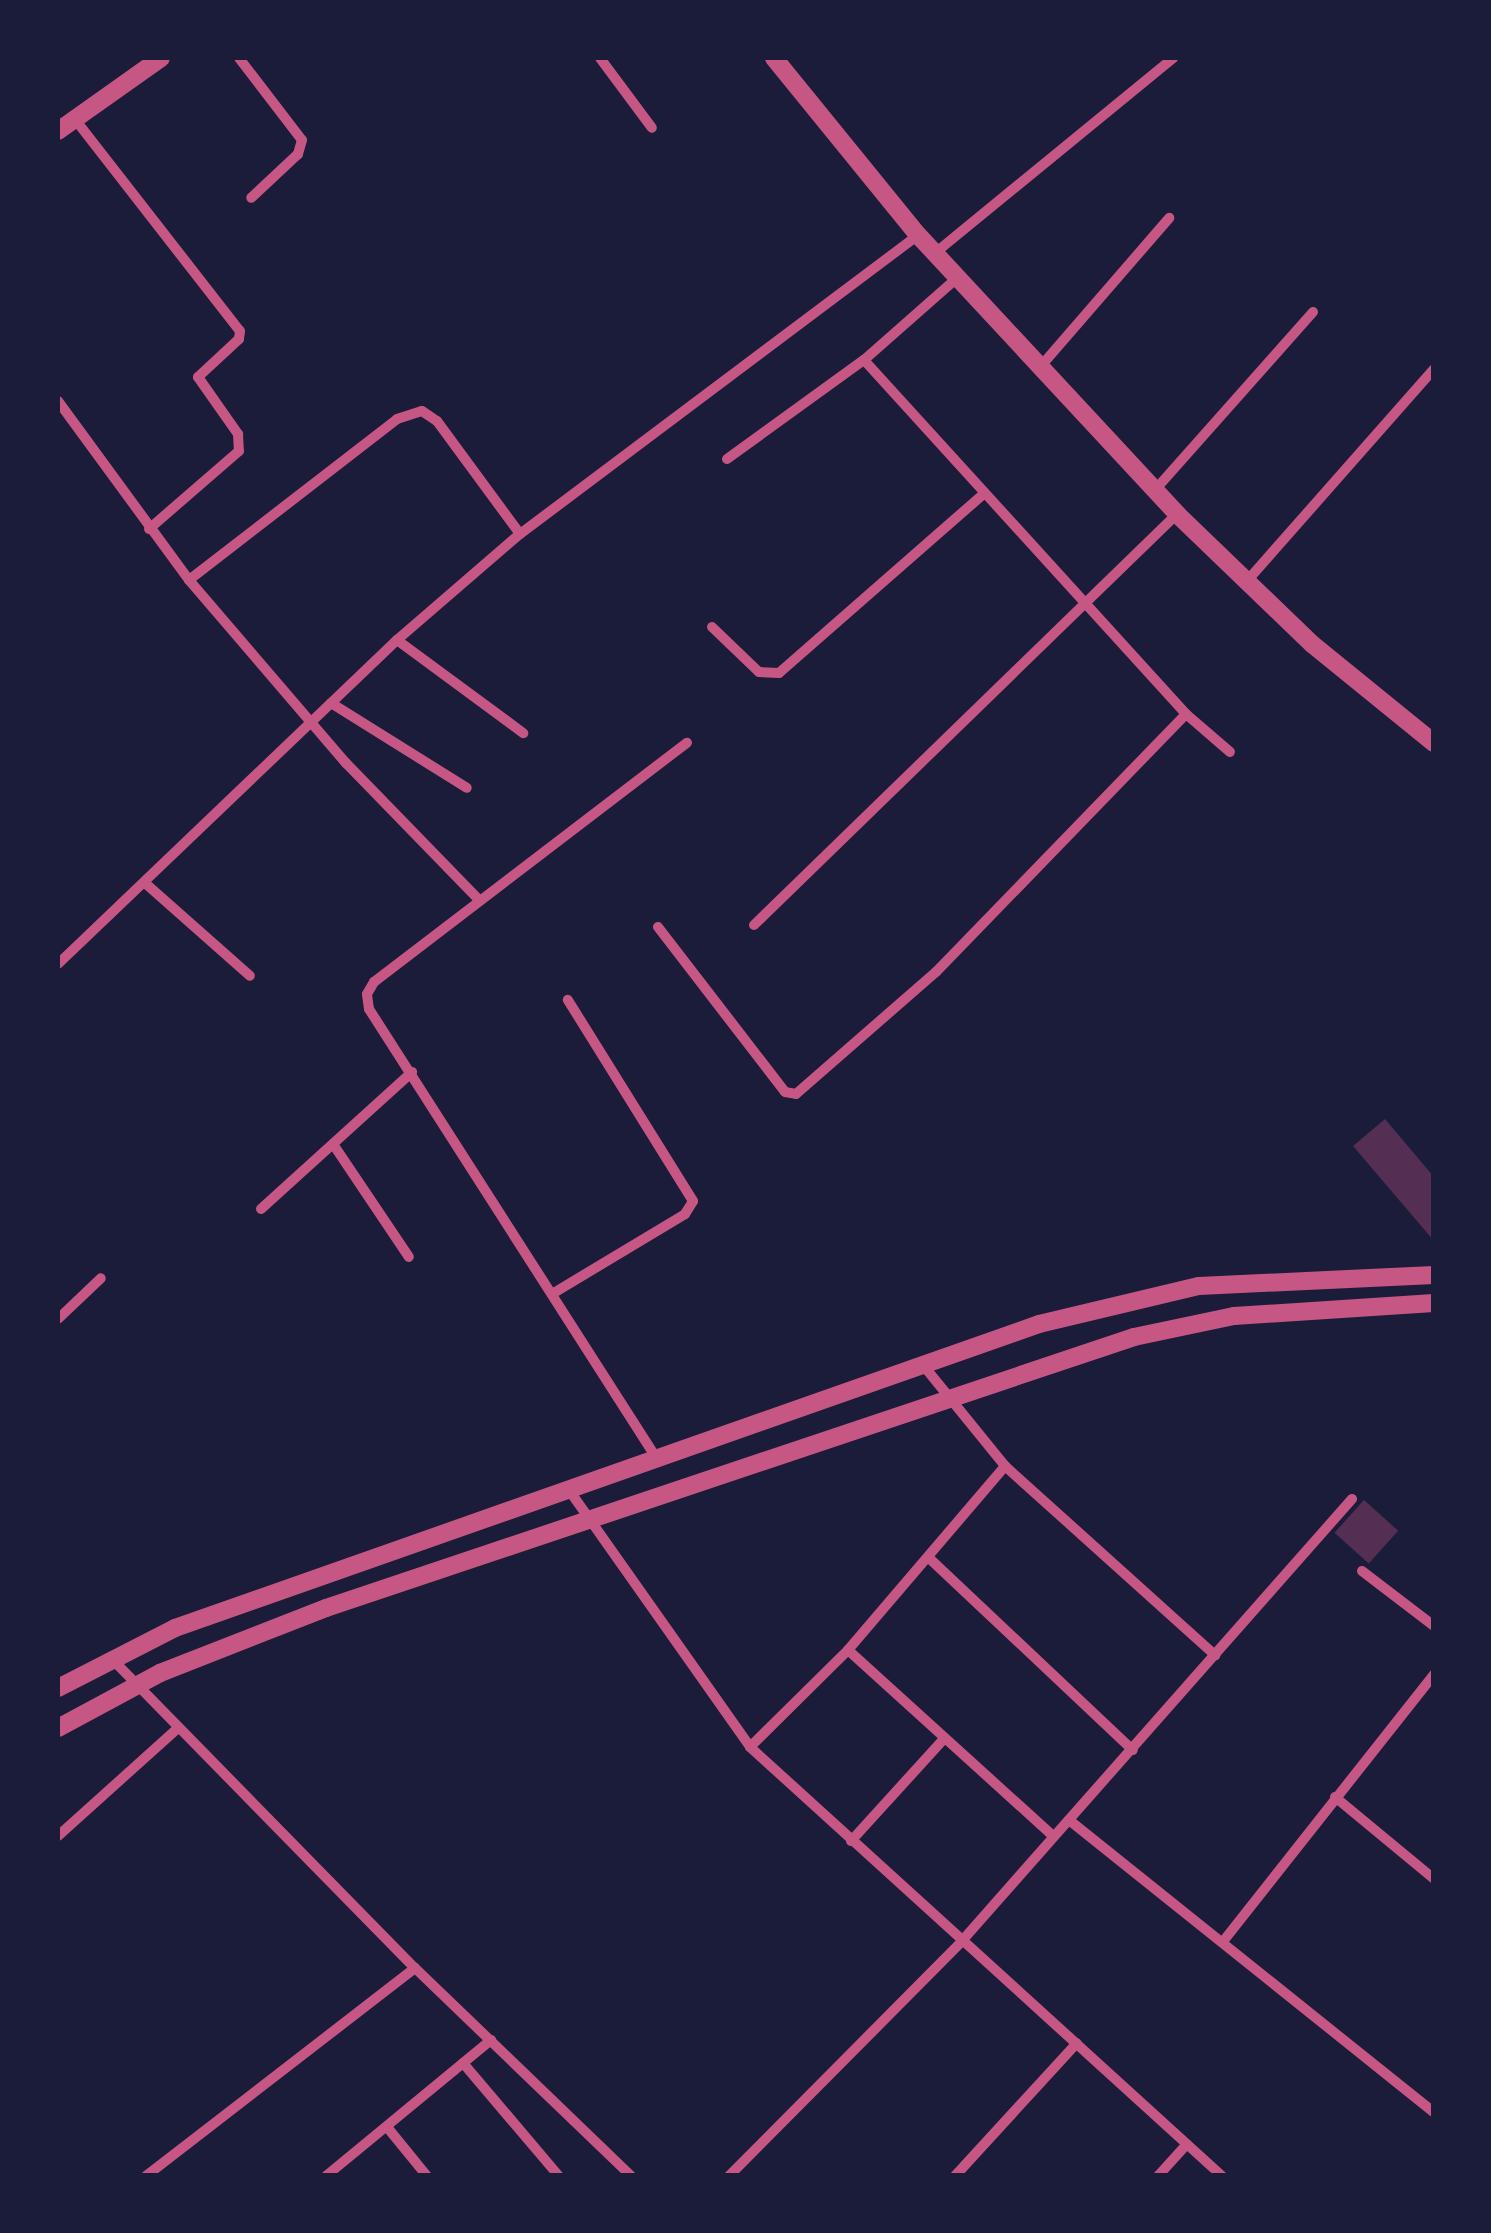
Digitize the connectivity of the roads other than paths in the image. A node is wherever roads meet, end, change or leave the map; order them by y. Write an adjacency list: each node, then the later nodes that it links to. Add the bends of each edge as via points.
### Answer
1 (161, 58): 6 (street)
2 (239, 58): 9 (street, via 302,140 298,154)
3 (600, 58): 7 (street)
4 (774, 58): 11 (street)
5 (1172, 58): 12 (street)
6 (74, 117): 8 (street); 23 (street, via 240,331 239,340 198,377 238,434 239,451)
7 (652, 128)
8 (58, 131)
9 (252, 198)
10 (1169, 218): 16 (street)
11 (918, 235): 12 (street); 24 (street)
12 (935, 253): 13 (street)
13 (957, 278): 15 (street); 16 (street)
14 (1313, 312): 20 (street)
15 (864, 360): 19 (street); 21 (street)
16 (1041, 366): 20 (street)
17 (1434, 368): 26 (street)
18 (58, 401): 23 (street)
19 (727, 460)
20 (1155, 490): 22 (street)
21 (982, 496): 27 (street); 28 (street, via 779,673 759,672)
22 (1177, 514): 26 (street); 27 (street)
23 (149, 529): 25 (street)
24 (520, 534): 25 (street, via 422,411 397,419); 29 (street)
25 (189, 580): 32 (street)
26 (1248, 580): 35 (street, via 1312,644)
27 (1086, 606): 31 (street); 40 (street)
28 (712, 627)
29 (397, 640): 30 (street); 33 (street)
30 (331, 703): 32 (street); 37 (street)
31 (1186, 714): 36 (street); 41 (street, via 936,972 796,1094 785,1092)
32 (312, 723): 38 (street); 39 (street)
33 (523, 734)
34 (687, 743): 39 (street)
35 (1434, 743)
36 (1230, 752)
37 (467, 788)
38 (145, 883): 42 (street); 43 (street)
39 (480, 902): 45 (street, via 369,989 369,1009)
40 (754, 925)
41 (658, 927)
42 (58, 964)
43 (250, 976)
44 (568, 1000): 51 (street, via 693,1202 685,1214)
45 (412, 1072): 46 (street); 51 (street)
46 (333, 1144): 47 (street); 48 (street)
47 (260, 1209)
48 (409, 1257)
49 (1434, 1274): 54 (street, via 1200,1286 1039,1324)
50 (101, 1278): 53 (street)
51 (552, 1294): 56 (street)
52 (1434, 1303): 55 (street, via 1187,1323)
53 (58, 1319)
54 (923, 1364): 55 (street); 56 (street)
55 (948, 1397): 57 (street); 60 (street)
56 (658, 1460): 58 (street)
57 (1005, 1466): 61 (street); 65 (street)
58 (569, 1490): 60 (street); 66 (street, via 276,1590)
59 (1352, 1500): 65 (street)
60 (587, 1522): 68 (street, via 326,1608); 73 (street)
61 (928, 1558): 64 (street); 74 (street)
62 (1362, 1570): 63 (street)
63 (1434, 1626)
64 (848, 1650): 72 (street); 73 (street)
65 (1215, 1655): 74 (street)
66 (110, 1658): 68 (street); 69 (street)
67 (1434, 1674): 75 (street)
68 (136, 1687): 70 (street); 71 (street)
69 (58, 1688)
70 (58, 1728)
71 (177, 1729): 77 (street); 83 (street)
72 (942, 1740): 78 (street); 79 (street)
73 (750, 1748): 79 (street)
74 (1133, 1750): 76 (street)
75 (1335, 1797): 80 (street); 81 (street)
76 (1070, 1820): 78 (street); 81 (street)
77 (58, 1836)
78 (1052, 1836): 82 (street)
79 (851, 1840): 82 (street)
80 (1434, 1879)
81 (1225, 1939): 87 (street)
82 (961, 1942): 85 (street); 95 (street)
83 (415, 1968): 84 (street); 90 (street)
84 (490, 2040): 86 (street); 94 (street)
85 (1077, 2043): 89 (street); 96 (street)
86 (463, 2063): 88 (street); 93 (street)
87 (1434, 2112)
88 (387, 2127): 91 (street); 92 (street)
89 (1188, 2144): 97 (street); 98 (street)
90 (146, 2176)
91 (326, 2176)
92 (427, 2176)
93 (559, 2176)
94 (630, 2176)
95 (729, 2176)
96 (956, 2176)
97 (1158, 2176)
98 (1222, 2176)

